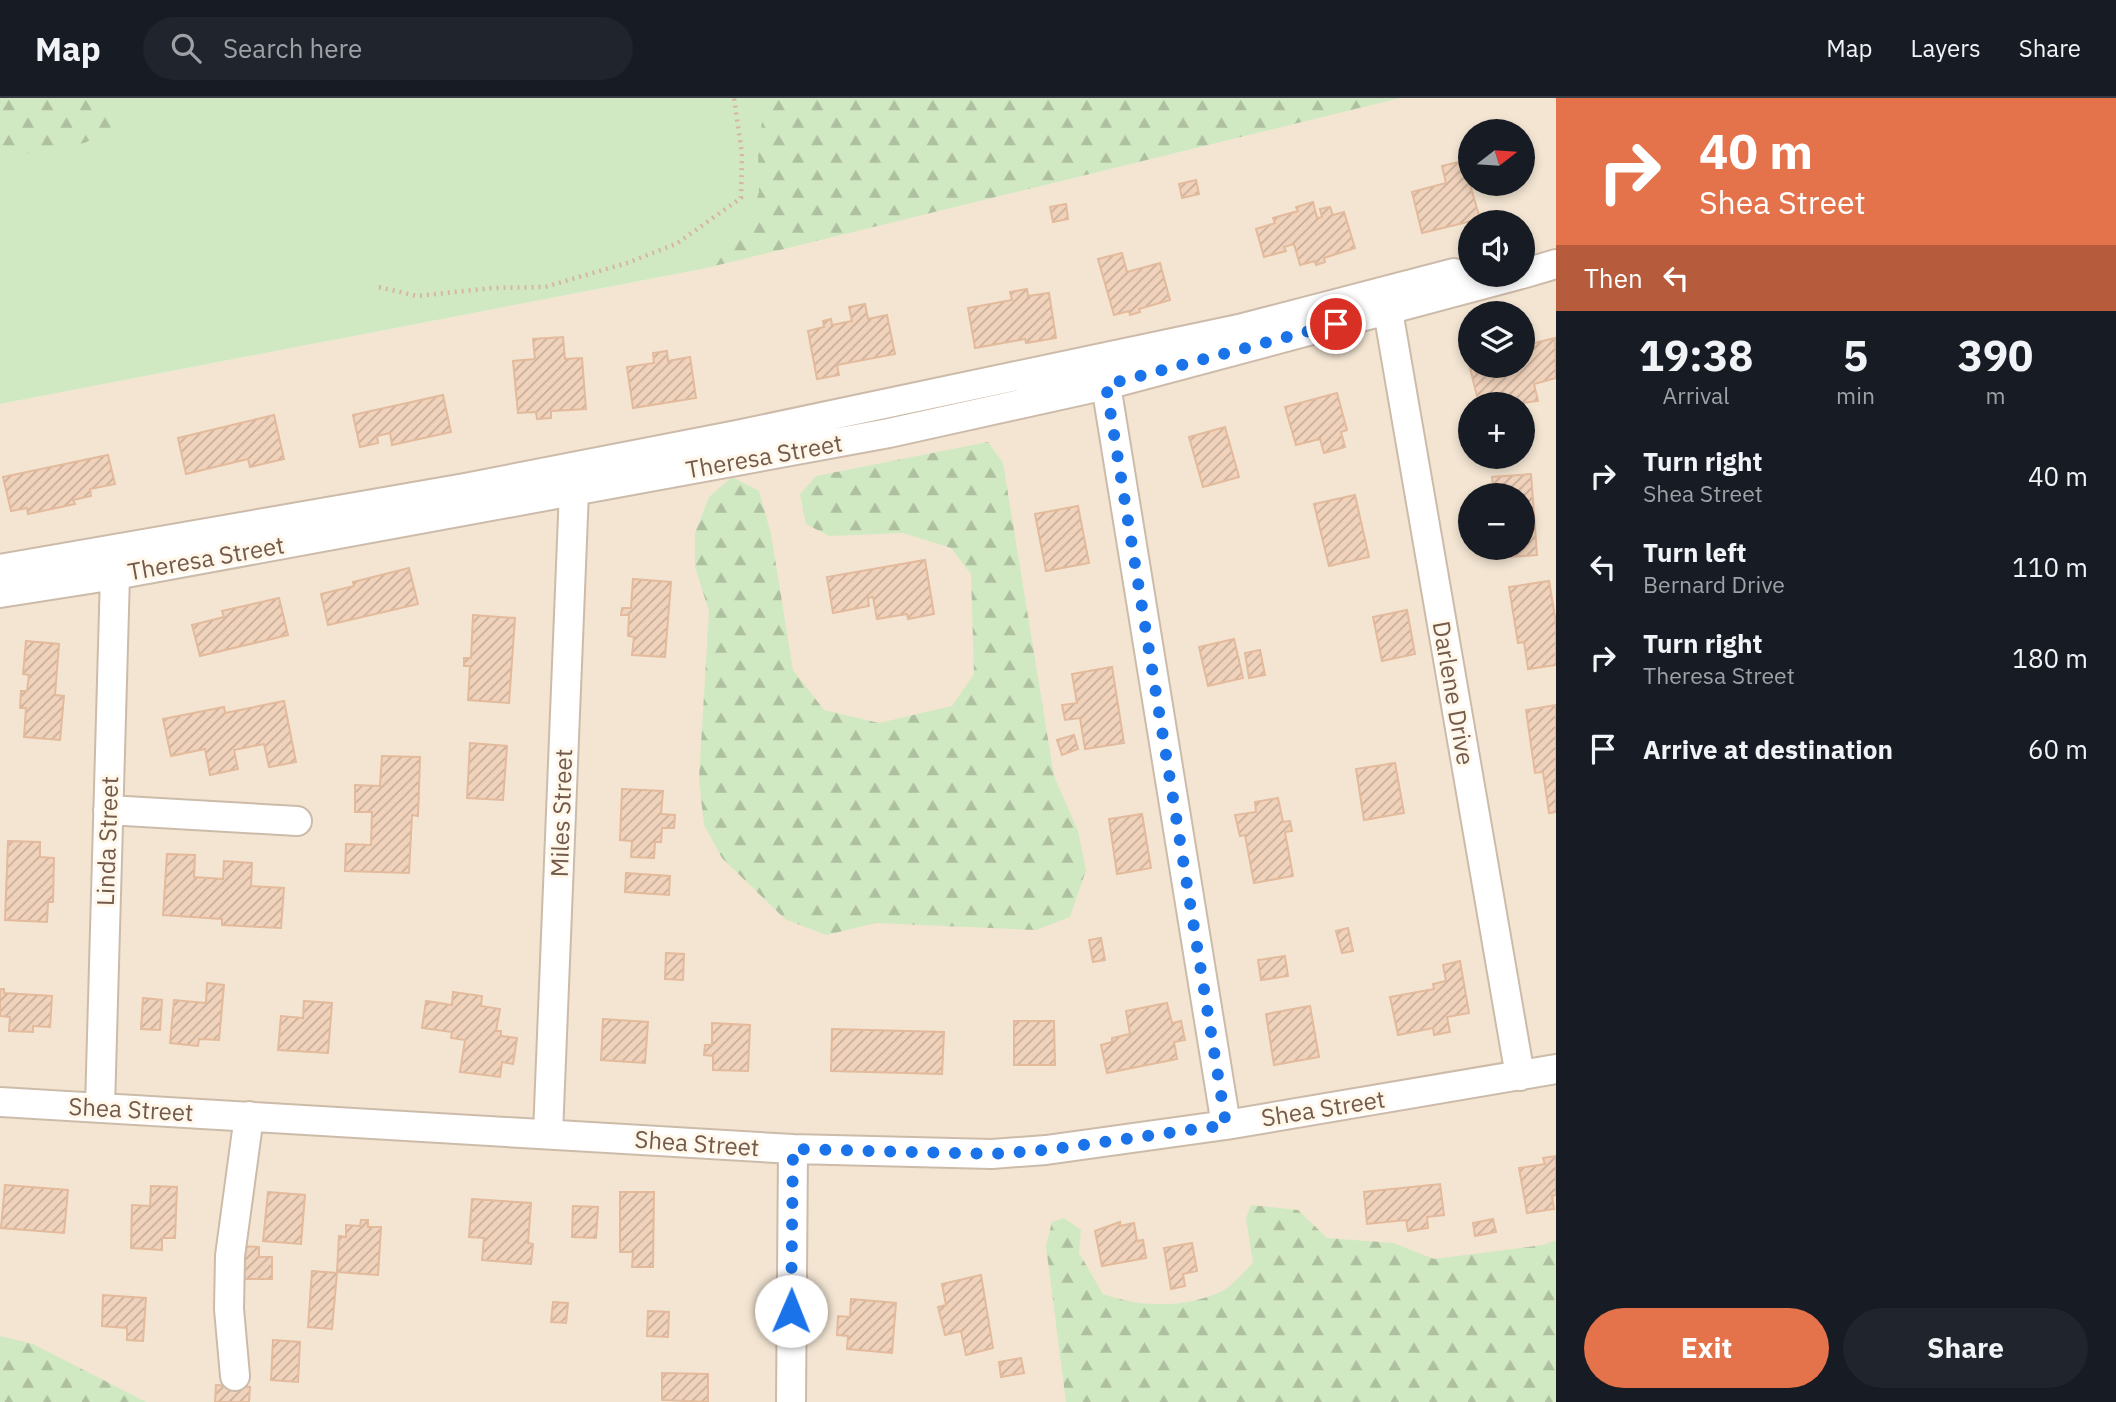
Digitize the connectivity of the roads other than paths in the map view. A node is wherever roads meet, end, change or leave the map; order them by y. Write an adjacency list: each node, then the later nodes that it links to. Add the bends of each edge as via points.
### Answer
1 (1556, 246): 2 (street)
2 (1535, 252)
3 (1556, 264): 4 (street, Theresa Street)
4 (1535, 270)
5 (1458, 272): 10 (street, via 1239,329 737,435)
6 (1474, 287): 7 (street, Theresa Street)
7 (1388, 311): 8 (street, Theresa Street); 16 (street, Darlene Drive)
8 (1106, 385): 9 (street, Theresa Street, via 889,433); 20 (street)
9 (574, 491): 11 (street, Theresa Street); 21 (street, Miles Street)
10 (0, 569)
11 (114, 575): 12 (street, Theresa Street); 13 (street, Linda Street)
12 (0, 593)
13 (108, 810): 14 (street); 18 (street, Linda Street)
14 (297, 821)
15 (1556, 1069): 16 (street, Shea Street)
16 (1520, 1076): 20 (street, Shea Street)
17 (0, 1102): 18 (street, Shea Street)
18 (100, 1107): 19 (street, Shea Street)
19 (249, 1116): 21 (street, Shea Street); 23 (street, via 230,1256)
20 (1226, 1125): 22 (street, Shea Street, via 992,1154)
21 (548, 1134): 22 (street, Shea Street)
22 (793, 1149): 24 (street)
23 (235, 1376)
24 (791, 1402)

